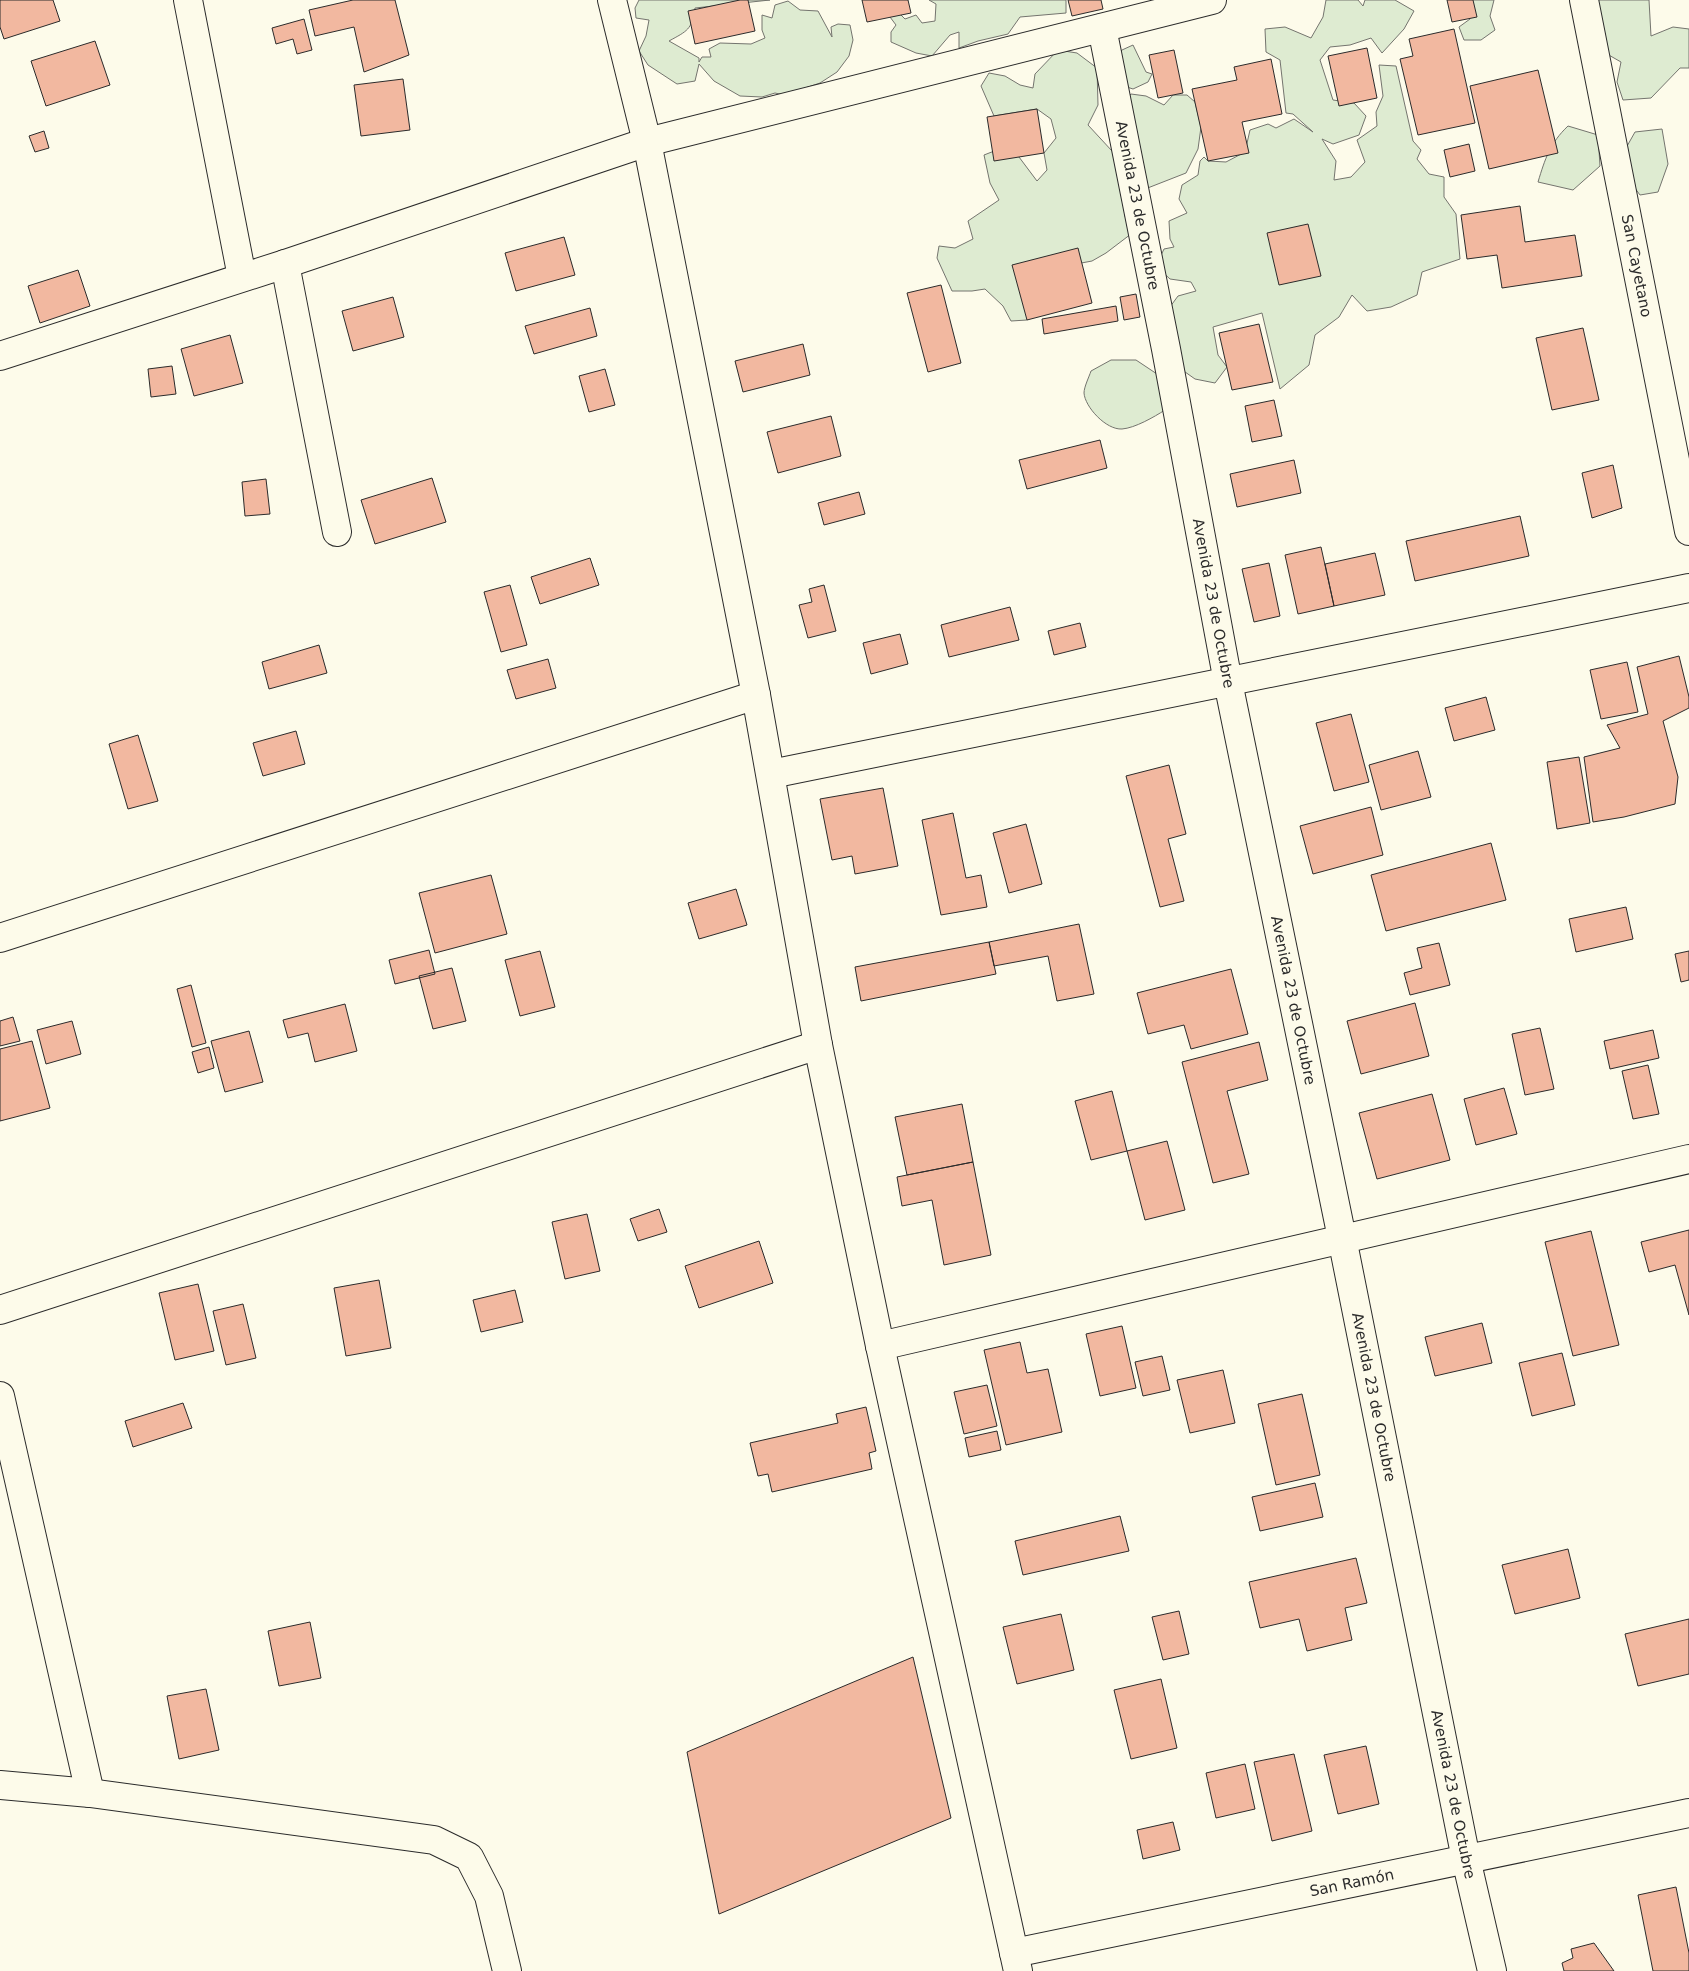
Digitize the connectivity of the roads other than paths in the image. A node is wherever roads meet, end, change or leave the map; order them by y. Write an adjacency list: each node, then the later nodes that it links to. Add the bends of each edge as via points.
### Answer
1 (188, 0): 8 (street)
2 (612, 0): 6 (street)
3 (1212, 0): 5 (street)
4 (1584, 0): 10 (street, San Cayetano)
5 (1102, 28): 6 (street); 13 (street, Avenida 23 de Octubre)
6 (647, 142): 7 (street); 14 (street)
7 (285, 264): 8 (street); 11 (street)
8 (242, 277): 9 (street)
9 (0, 356)
10 (1689, 531)
11 (337, 532)
12 (1689, 588): 13 (street)
13 (1228, 682): 15 (street); 19 (street, Avenida 23 de Octubre)
14 (756, 695): 15 (street); 16 (street)
15 (771, 774): 17 (street)
16 (0, 938)
17 (818, 1045): 20 (street); 21 (street)
18 (1689, 1158): 19 (street)
19 (1342, 1238): 21 (street); 26 (street, Avenida 23 de Octubre)
20 (0, 1310)
21 (880, 1346): 27 (street)
22 (0, 1396): 24 (street)
23 (0, 1785): 24 (street)
24 (90, 1793): 28 (street, via 434,1840 468,1857 489,1896)
25 (1689, 1813): 26 (street, San Ramón)
26 (1466, 1859): 27 (street, San Ramón); 29 (street, Avenida 23 de Octubre)
27 (1016, 1962)
28 (507, 1971)
29 (1492, 1971)

